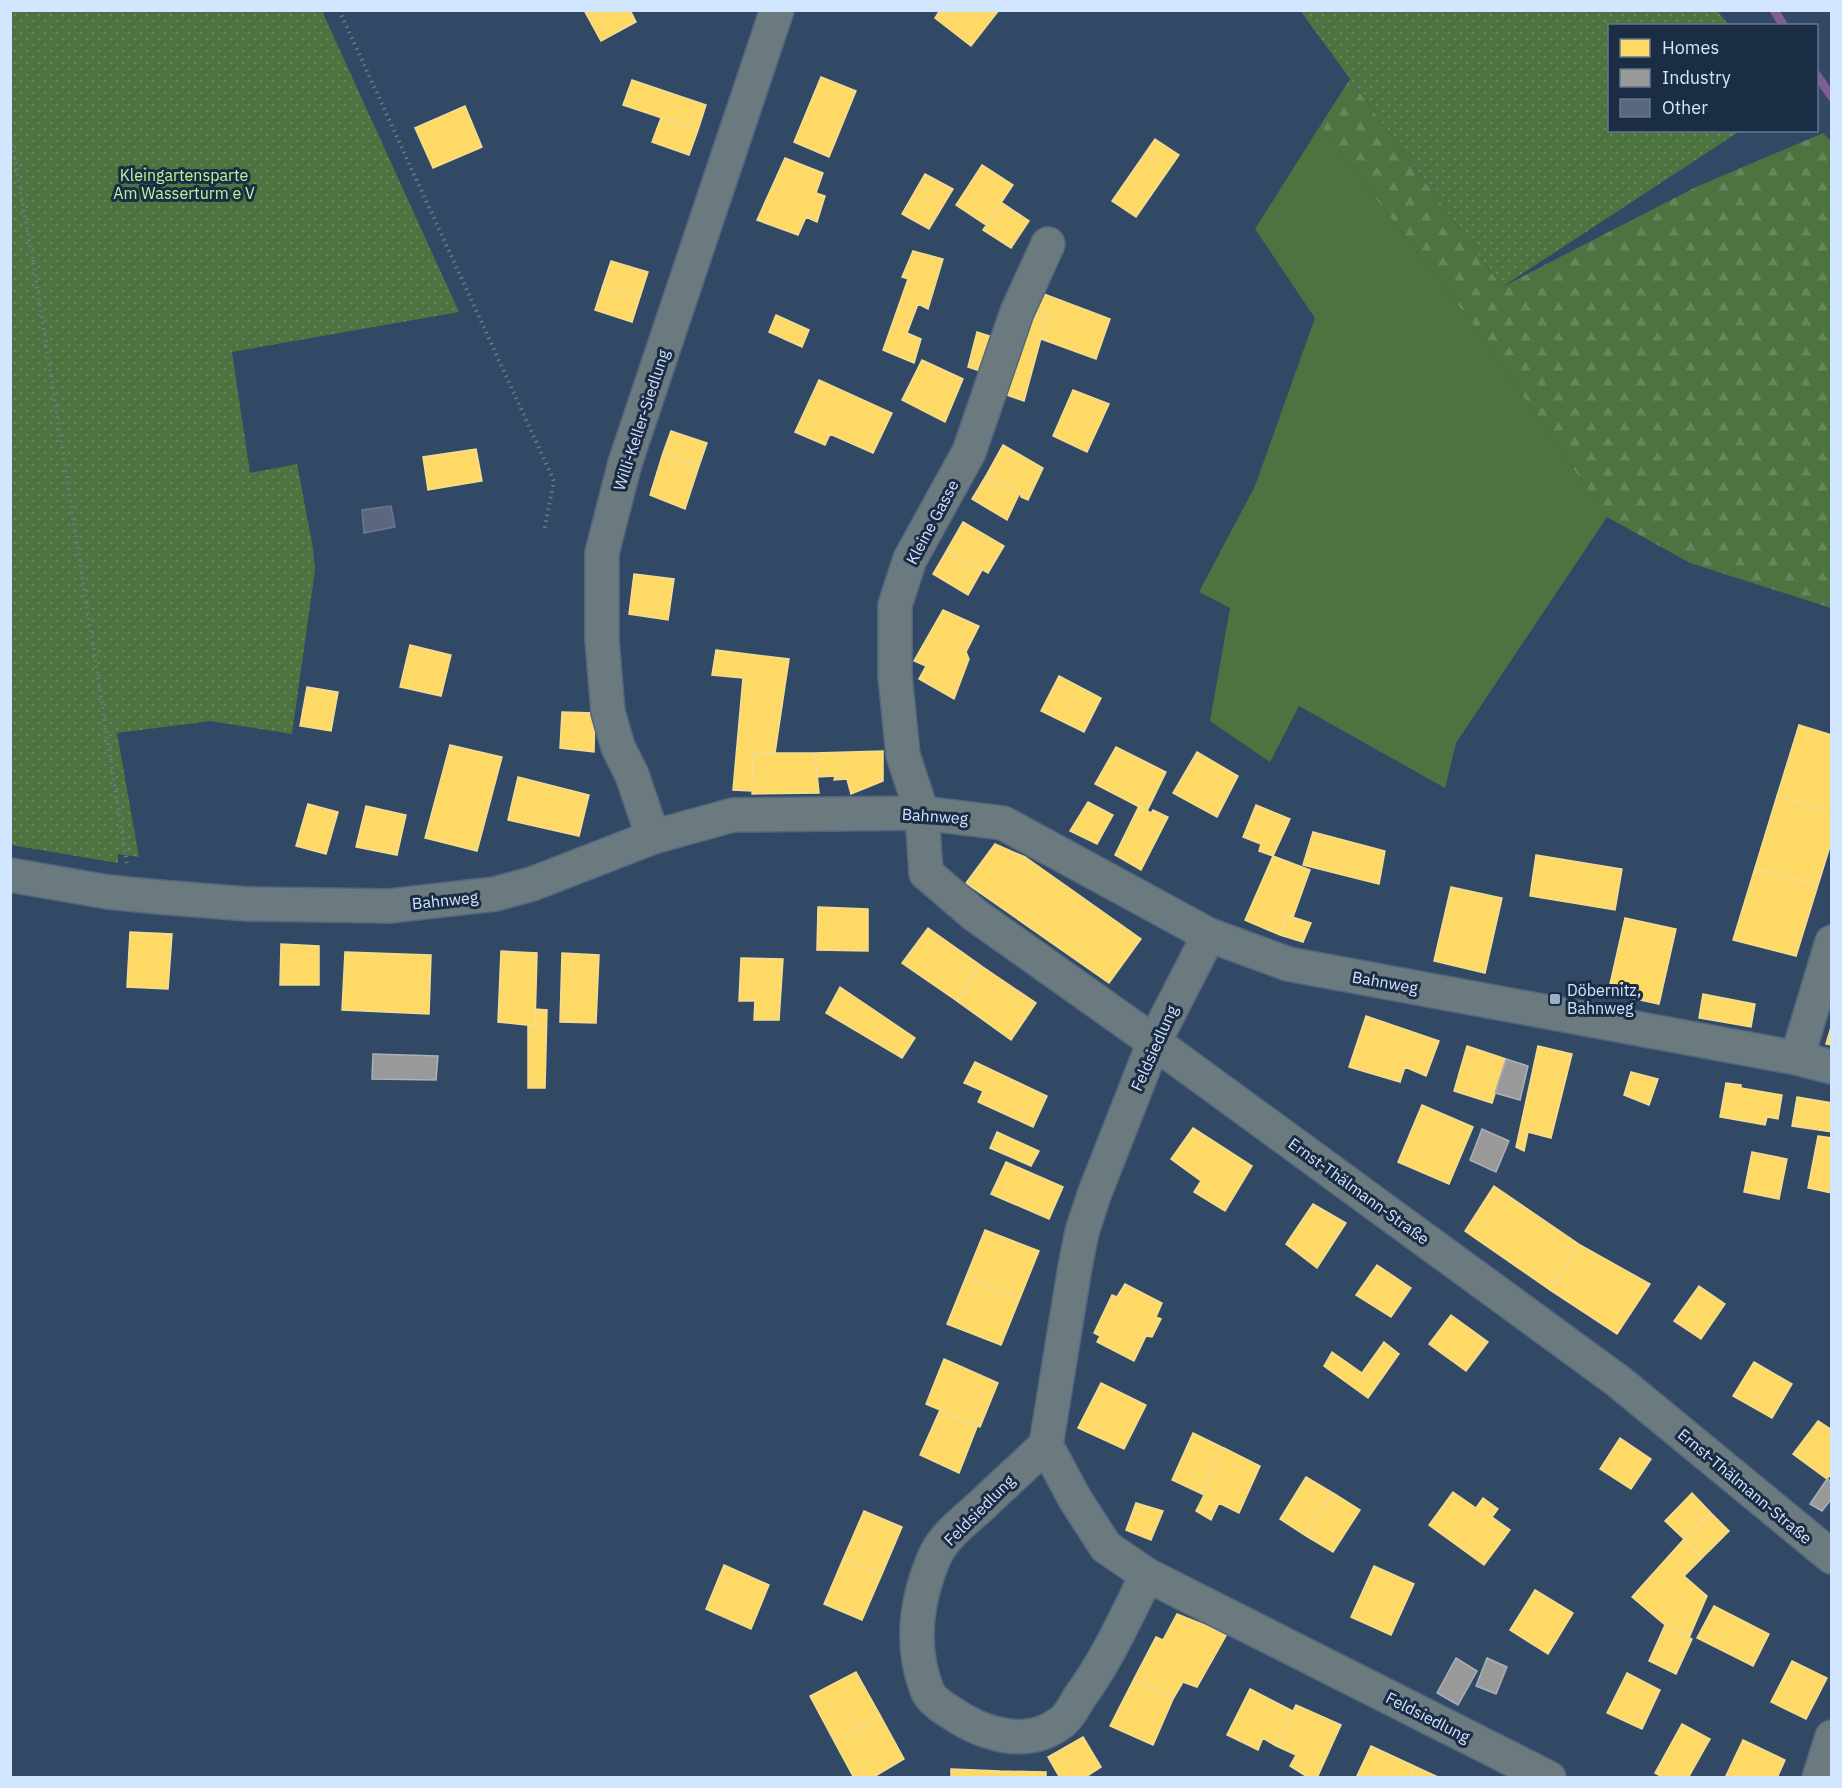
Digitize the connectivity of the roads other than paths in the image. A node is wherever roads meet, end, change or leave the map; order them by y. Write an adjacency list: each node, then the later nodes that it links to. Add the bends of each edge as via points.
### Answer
1 (777, 10): 4 (street, Willi-Keller-Siedlung, via 625,463 602,553 602,640 608,712)
2 (1048, 244): 3 (street, Kleine Gasse, via 1017,312 969,452 910,559 895,605 895,676 903,754)
3 (922, 813): 4 (street, Bahnweg, via 733,815); 6 (street, Bahnweg, via 1003,822); 8 (street, Ernst-Thälmann-Straße, via 926,873 975,915)
4 (653, 837): 5 (street, Bahnweg, via 532,884 495,894 389,906 248,904 127,894)
5 (10, 875)
6 (1209, 935): 8 (street, Feldsiedlung); 9 (street, Bahnweg, via 1288,964)
7 (1832, 942): 9 (street)
8 (1154, 1042): 11 (street, Feldsiedlung, via 1082,1232); 12 (street, Ernst-Thälmann-Straße, via 1618,1381)
9 (1797, 1058): 10 (street, Bahnweg)
10 (1832, 1067)
11 (1046, 1445): 13 (street, Feldsiedlung, via 1106,1547); 13 (street, Feldsiedlung, via 949,1535 935,1556 917,1613 916,1641 928,1694 969,1725 990,1733 1018,1737 1043,1732 1064,1720 1099,1671)
12 (1832, 1557)
13 (1147, 1575): 15 (street, Feldsiedlung)
14 (1832, 1737): 16 (street)
15 (1549, 1778)
16 (1819, 1778)

